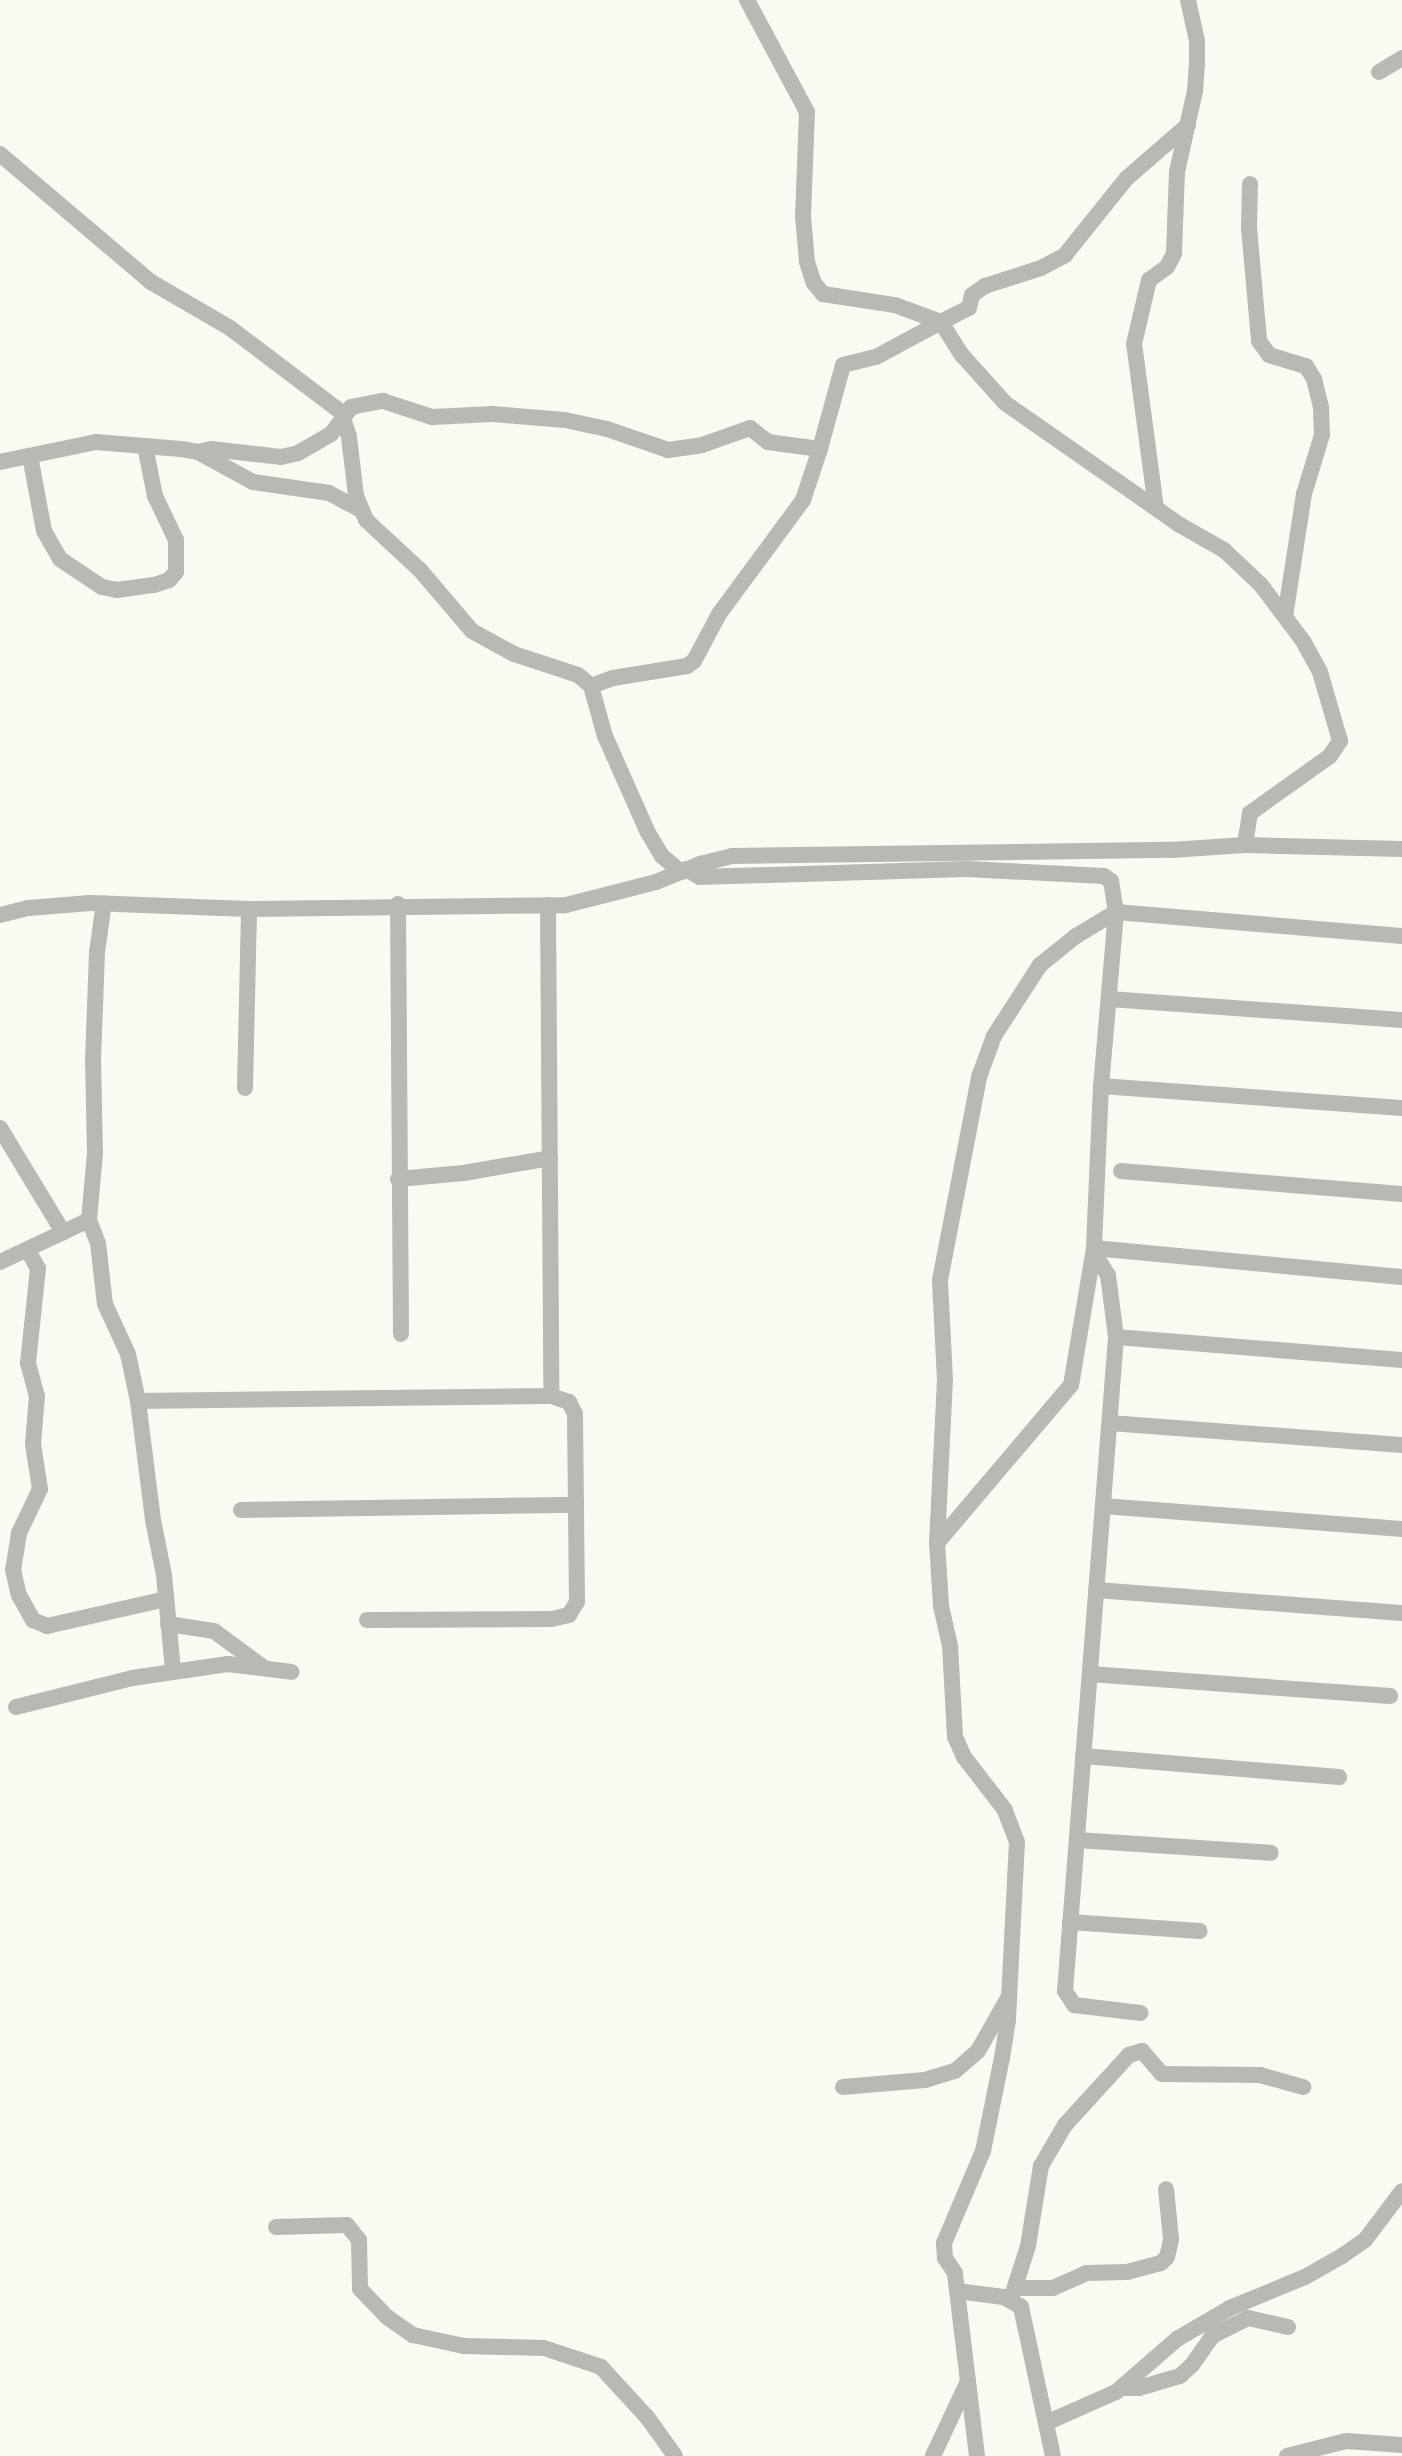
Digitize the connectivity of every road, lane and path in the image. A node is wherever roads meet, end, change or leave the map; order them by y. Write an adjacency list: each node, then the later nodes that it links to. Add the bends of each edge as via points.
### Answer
1 (747, 0): 8 (street, via 807,112 802,196 807,262 814,283 823,294 895,305)
2 (1188, 0): 5 (street, via 1197,64)
3 (1402, 58): 4 (street)
4 (1379, 72)
5 (1188, 125): 8 (street, via 1127,178 1065,255 985,286 972,295 969,308); 15 (street, via 1177,172 1174,253 1167,267 1149,280 1134,344)
6 (0, 154): 9 (street, via 151,282 230,328)
7 (1250, 184): 17 (street, via 1259,341 1269,355 1306,366 1321,408 1322,435 1304,494)
8 (941, 322): 11 (street, via 876,357 843,365); 15 (street, via 1005,403)
9 (343, 416): 11 (street, via 355,405 383,401 432,417 493,414 565,420 668,450 750,428 768,442); 12 (street, via 331,434 298,453 281,457); 16 (street)
10 (145, 446): 12 (street); 13 (street, via 96,442); 13 (street, via 155,496 176,540 176,572 154,585 117,590 102,587 60,559 44,531)
11 (820, 449): 18 (street, via 803,500 719,614 694,661)
12 (198, 452): 16 (street, via 253,482 329,493)
13 (30, 456): 14 (street)
14 (0, 462)
15 (1156, 508): 17 (street, via 1224,550)
16 (359, 509): 18 (street, via 472,631 514,654 578,675)
17 (1285, 617): 19 (street, via 1320,672 1340,741 1330,756 1250,813)
18 (591, 686): 21 (street, via 605,736 647,831 662,856)
19 (1245, 845): 20 (street); 21 (street, via 732,856)
20 (1402, 849)
21 (683, 871): 24 (street, via 597,898); 26 (street, via 700,877 966,869 1104,876 1111,881)
22 (104, 903): 25 (street); 27 (street); 39 (street, via 97,952)
23 (398, 904): 24 (street); 25 (street); 37 (street)
24 (548, 905): 35 (street)
25 (249, 909): 32 (street)
26 (1116, 912): 28 (street); 29 (street); 56 (street, via 1040,965 994,1036 979,1077 940,1280 945,1380)
27 (0, 915)
28 (1402, 936)
29 (1109, 999): 30 (street); 31 (street)
30 (1402, 1020)
31 (1101, 1086): 33 (street); 42 (street)
32 (245, 1088)
33 (1402, 1108)
34 (0, 1128): 40 (street)
35 (550, 1158): 37 (street); 48 (street)
36 (1121, 1171): 38 (street)
37 (398, 1179): 45 (street)
38 (1402, 1194)
39 (89, 1220): 40 (street); 49 (street, via 98,1243 105,1304 128,1354)
40 (63, 1232): 41 (street)
41 (28, 1251): 43 (street); 58 (street, via 38,1268 28,1363 37,1396 33,1444 40,1489 19,1533 13,1570 19,1595 33,1620 47,1626)
42 (1094, 1251): 44 (street); 46 (street, via 1108,1275); 56 (street, via 1071,1385)
43 (0, 1262)
44 (1402, 1277)
45 (401, 1334)
46 (1116, 1337): 47 (street); 50 (street)
47 (1402, 1360)
48 (551, 1396): 49 (street); 52 (street, via 569,1402 575,1414)
49 (138, 1401): 58 (street)
50 (1110, 1423): 51 (street); 53 (street)
51 (1402, 1445)
52 (576, 1505): 54 (street); 60 (street, via 577,1602 569,1615)
53 (1103, 1506): 55 (street); 57 (street)
54 (241, 1510)
55 (1402, 1529)
56 (937, 1543): 74 (street, via 955,1737 1005,1810 1017,1842)
57 (1096, 1590): 59 (street); 65 (street)
58 (166, 1599): 61 (street)
59 (1402, 1613)
60 (367, 1620)
61 (168, 1624): 62 (street, via 214,1631); 63 (street)
62 (263, 1667): 63 (street, via 228,1664); 64 (street)
63 (173, 1671): 67 (street)
64 (292, 1672)
65 (1090, 1674): 66 (street); 68 (street)
66 (1390, 1696)
67 (16, 1707)
68 (1083, 1756): 69 (street); 70 (street)
69 (1339, 1777)
70 (1077, 1840): 71 (street); 72 (street)
71 (1271, 1853)
72 (1070, 1922): 73 (street); 75 (street, via 1065,1991 1071,2004)
73 (1200, 1931)
74 (1009, 1997): 76 (street, via 978,2051 955,2071 925,2080); 81 (street, via 983,2151 944,2243)
75 (1141, 2013)
76 (843, 2087)
77 (1303, 2087): 82 (street, via 1260,2075 1162,2074 1142,2051 1129,2055 1065,2125 1041,2166 1030,2239)
78 (1166, 2189): 82 (street, via 1171,2239 1161,2263 1127,2272 1079,2274 1053,2288)
79 (1402, 2191): 83 (street, via 1350,2251 1305,2277)
80 (276, 2227): 90 (street, via 347,2225 359,2240 360,2289 413,2335 464,2346 544,2348 601,2367)
81 (957, 2291): 82 (street); 86 (street)
82 (1014, 2293): 88 (street, via 1024,2314)
83 (1244, 2300): 84 (street); 87 (street, via 1177,2339)
84 (1234, 2323): 85 (street, via 1257,2318); 87 (street, via 1212,2336 1180,2376)
85 (1288, 2327)
86 (968, 2379): 91 (street); 92 (street)
87 (1122, 2388): 88 (street)
88 (1046, 2423): 93 (street)
89 (1402, 2445): 94 (street, via 1346,2441)
90 (675, 2456)
91 (933, 2456)
92 (977, 2456)
93 (1053, 2456)
94 (1287, 2456)

